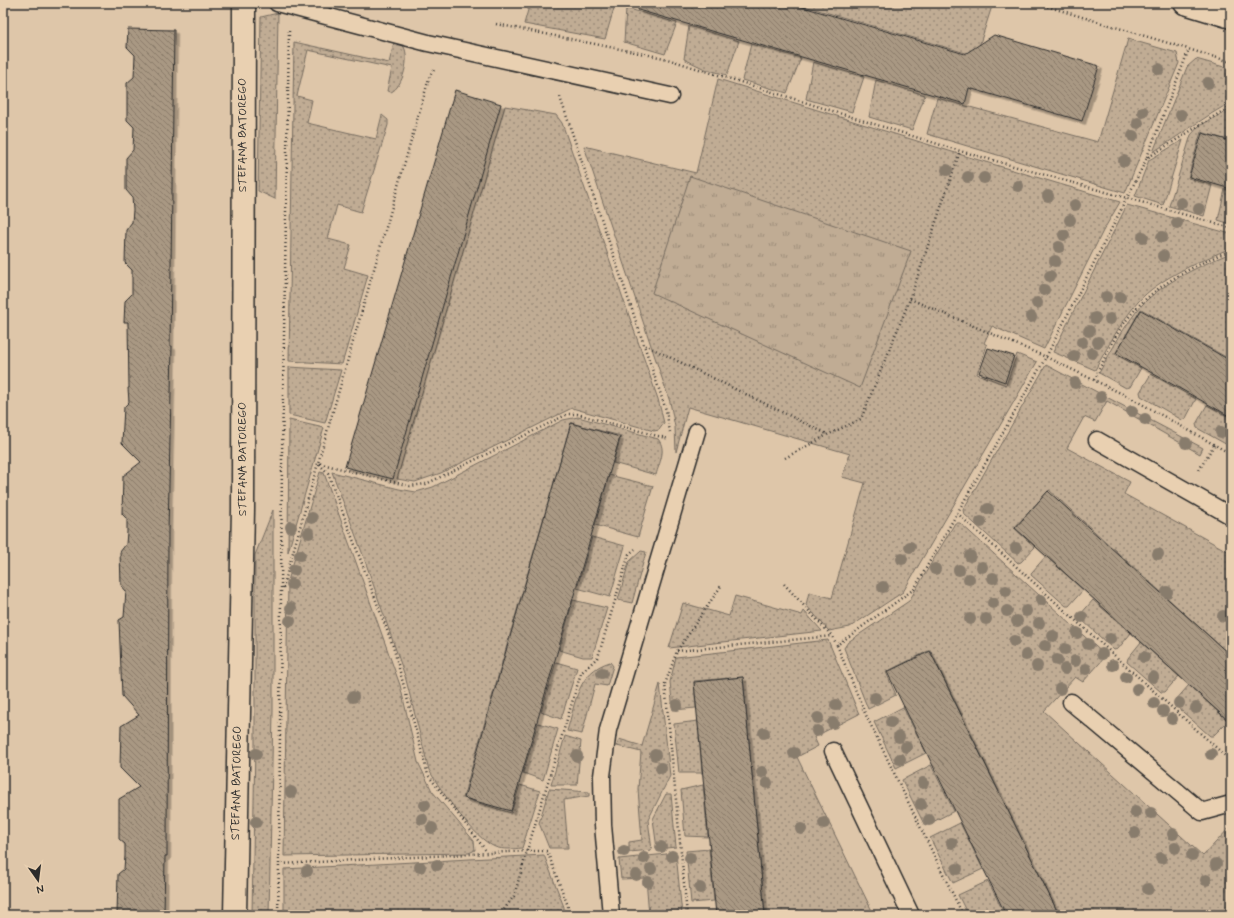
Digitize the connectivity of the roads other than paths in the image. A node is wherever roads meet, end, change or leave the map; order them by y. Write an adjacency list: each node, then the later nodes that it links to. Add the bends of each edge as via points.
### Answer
1 (244, 3): 12 (street, STEFANA BATOREGO, via 243,509)
2 (1185, 3): 4 (street)
3 (283, 4): 5 (lane, via 428,43)
4 (1231, 17)
5 (670, 96)
6 (696, 431): 13 (lane, via 608,730 602,776 603,825)
7 (1097, 440): 8 (lane)
8 (1231, 516)
9 (1071, 702): 11 (lane, via 1202,812)
10 (833, 750): 14 (lane)
11 (1231, 804)
12 (235, 915)
13 (611, 915)
14 (911, 915)

